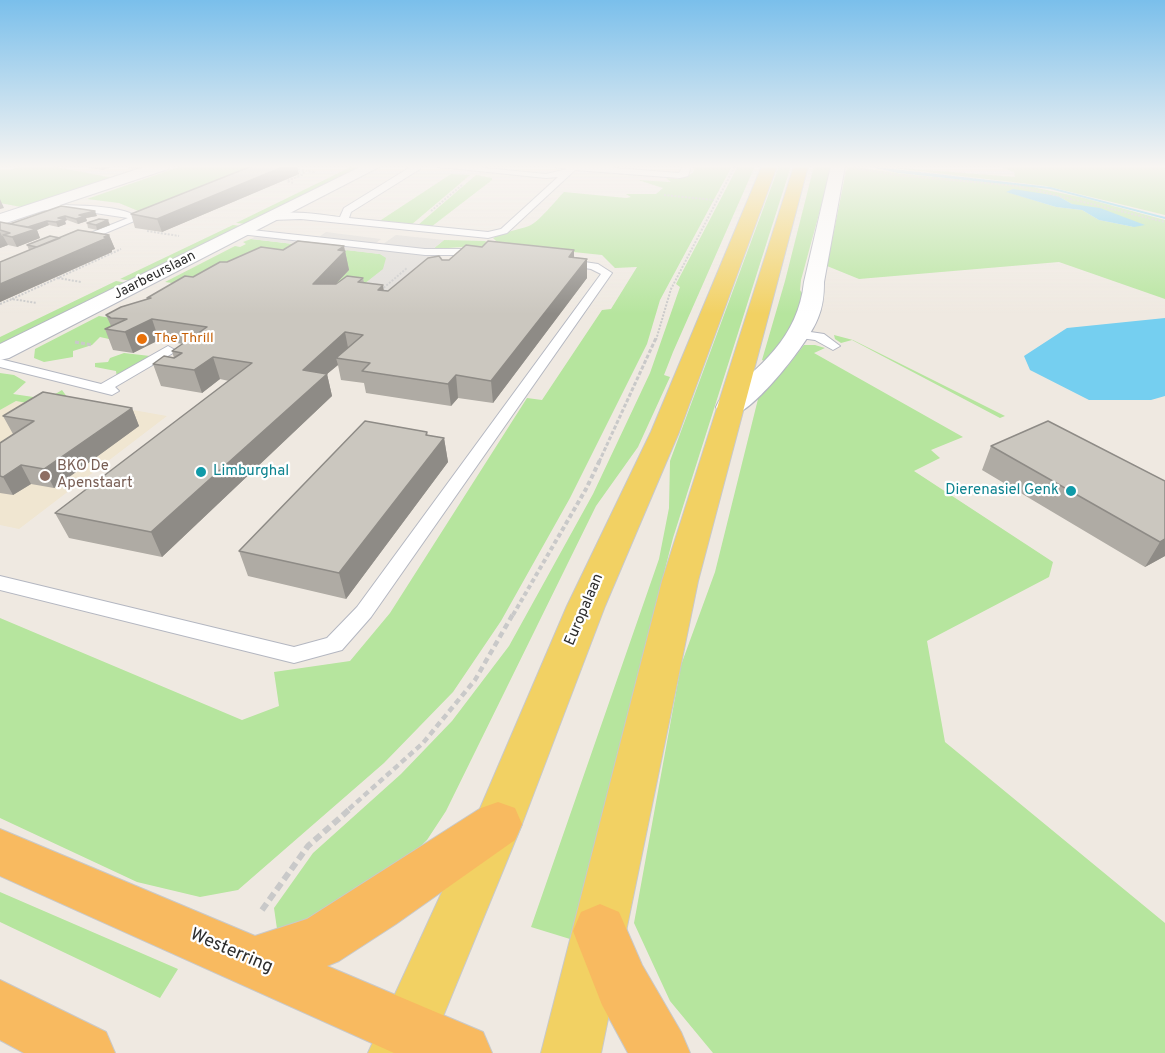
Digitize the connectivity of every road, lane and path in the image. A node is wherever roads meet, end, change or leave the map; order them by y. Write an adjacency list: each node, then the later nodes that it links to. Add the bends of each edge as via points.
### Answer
1 (131, 215): 15 (lane, via 134,219)
2 (244, 215): 26 (main road, Jaarbeurslaan)
3 (276, 215): 11 (main road, Jaarbeurslaan)
4 (344, 215): 12 (lane)
5 (521, 215): 12 (lane, via 504,231 488,235)
6 (709, 215): 36 (path, via 670,289 656,342 586,489 476,680 423,743 308,846)
7 (751, 215): 34 (main road, Europalaan, via 665,432 586,606)
8 (786, 215): 32 (main road)
9 (833, 215): 27 (main road, via 814,282 814,298 806,322)
10 (1137, 215): 13 (path)
11 (272, 217): 12 (lane); 14 (main road, Jaarbeurslaan)
12 (345, 220)
13 (1165, 222)
14 (243, 232): 17 (lane); 30 (main road, Jaarbeurslaan)
15 (67, 246)
16 (121, 249): 20 (path)
17 (425, 252): 18 (lane); 22 (path)
18 (497, 254)
19 (551, 261): 33 (lane, via 594,266 607,273 364,612 334,644 294,655)
20 (58, 278): 21 (path); 23 (path)
21 (81, 282)
22 (377, 294)
23 (12, 299): 24 (path); 25 (path)
24 (37, 303)
25 (0, 304)
26 (0, 332)
27 (797, 334): 28 (lane, via 819,337); 32 (main road, via 787,351)
28 (833, 346)
29 (168, 350): 31 (lane, via 107,390)
30 (0, 353)
31 (0, 363)
32 (729, 407): 37 (main road, via 680,581)
33 (0, 583)
34 (498, 824): 38 (highway, via 320,942); 40 (main road, Europalaan)
35 (0, 852): 38 (highway, Westerring)
36 (262, 910)
37 (600, 931): 43 (main road); 44 (highway, via 622,985)
38 (256, 963): 40 (highway, Westerring)
39 (0, 1009): 41 (highway)
40 (403, 1041): 42 (highway, Westerring)
41 (85, 1053)
42 (462, 1053)
43 (571, 1053)
44 (660, 1053)

